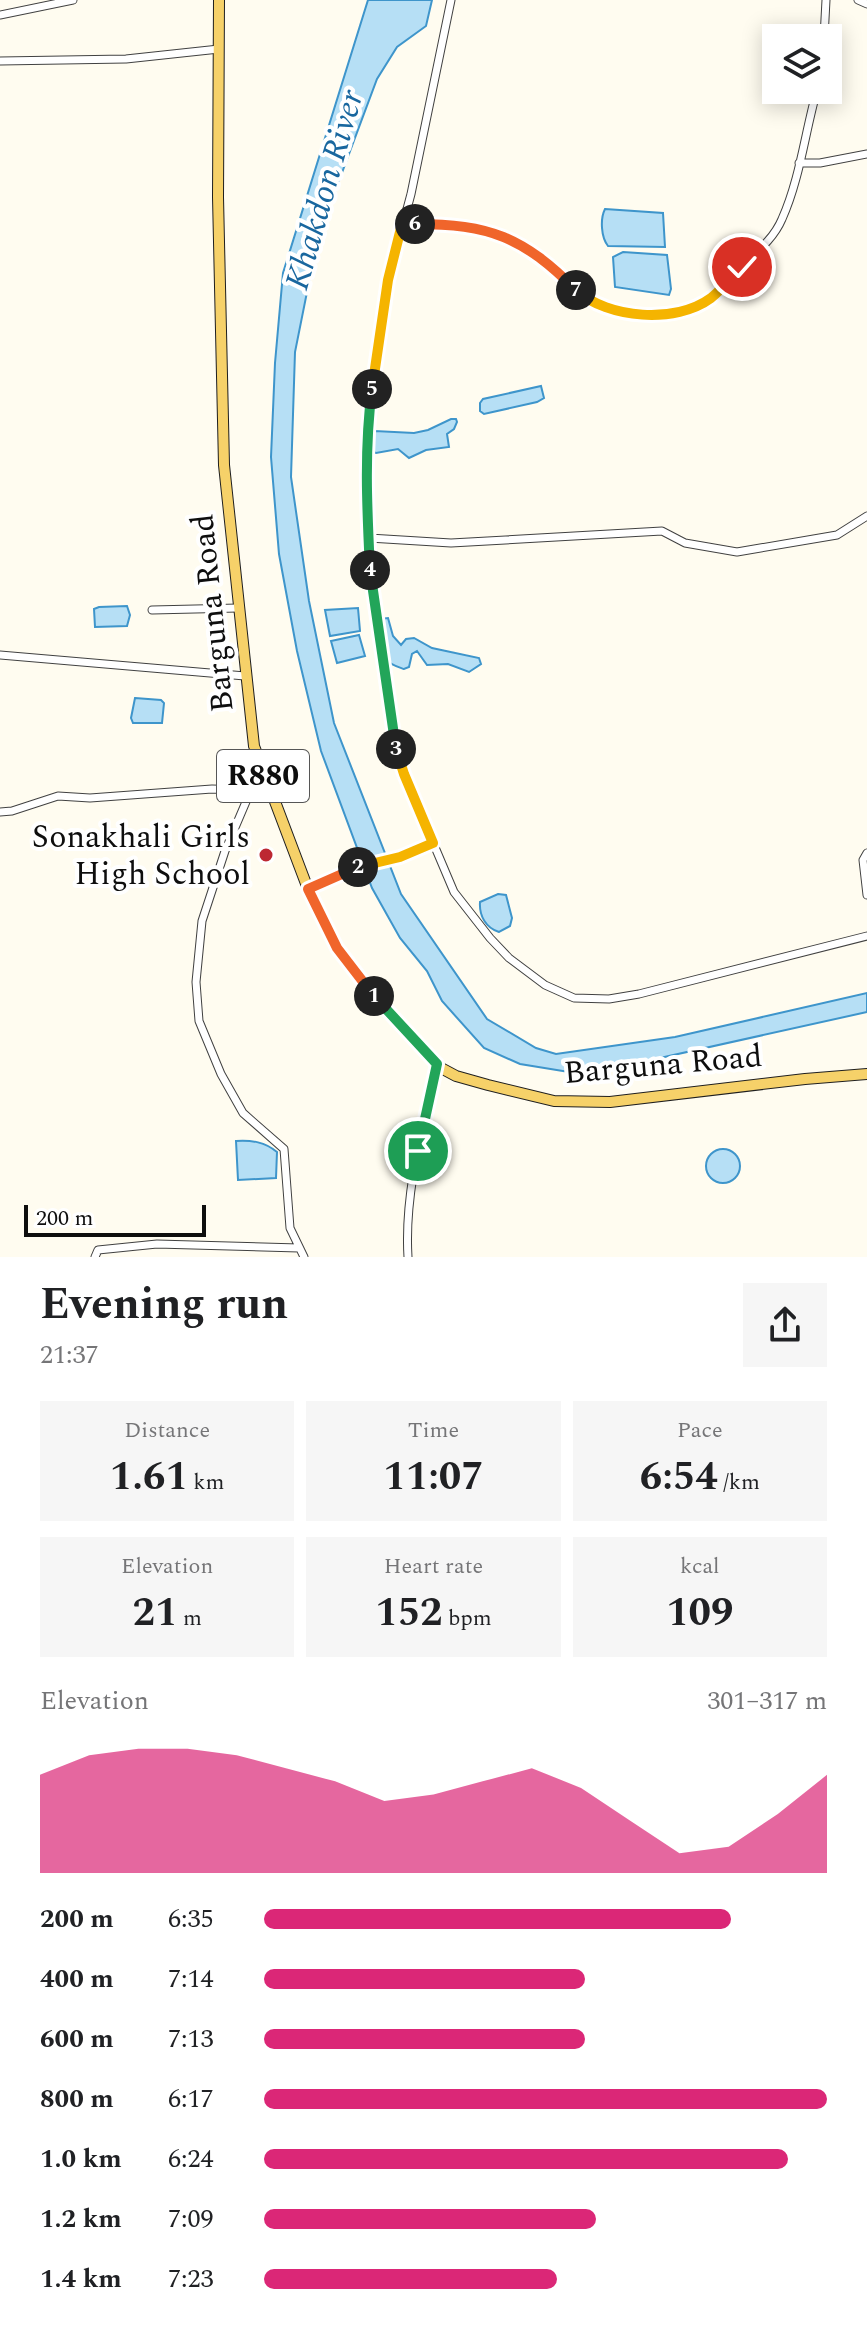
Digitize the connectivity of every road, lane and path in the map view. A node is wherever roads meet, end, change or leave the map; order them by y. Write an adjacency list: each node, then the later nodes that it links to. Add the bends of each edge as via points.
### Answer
1 (73, 0): 7 (street)
2 (219, 0): 9 (main road, Barguna Road / R880)
3 (451, 0): 14 (street)
4 (826, 0): 8 (street)
5 (858, 0): 6 (street)
6 (867, 4)
7 (0, 15)
8 (825, 24)
9 (219, 49): 10 (street, via 126,59); 17 (main road, Barguna Road / R880, via 224,465)
10 (0, 61)
11 (814, 104): 13 (street)
12 (867, 154): 13 (street)
13 (799, 163): 14 (street, via 782,221 765,246 709,299 669,313 634,316 612,309 580,294 524,246 485,229)
14 (402, 224): 16 (street, via 388,280 367,424)
15 (867, 516): 16 (street, via 837,535 737,552 685,543 662,531 451,543)
16 (369, 538): 24 (street, via 370,581 393,735)
17 (238, 608): 18 (street); 20 (main road, Barguna Road / R880)
18 (152, 610)
19 (0, 655): 20 (street)
20 (245, 676): 21 (main road, Barguna Road / R880)
21 (260, 769): 22 (street); 26 (main road, Barguna Road / R880)
22 (249, 795): 23 (street, via 212,789 58,796); 31 (street, via 202,921 196,982 199,1021 243,1113 284,1149 290,1228)
23 (0, 812)
24 (433, 843): 26 (street, via 361,865); 28 (street, via 454,892 490,938 545,985 574,998 639,994)
25 (867, 853): 27 (street)
26 (308, 889): 29 (main road, Barguna Road / R880, via 337,948)
27 (867, 895)
28 (867, 936)
29 (437, 1064): 30 (main road, Barguna Road / R880, via 456,1076 554,1101 610,1102); 34 (street, via 418,1151)
30 (867, 1074)
31 (299, 1248): 32 (street, via 157,1244 98,1250); 33 (street)
32 (95, 1257)
33 (304, 1257)
34 (408, 1257)

